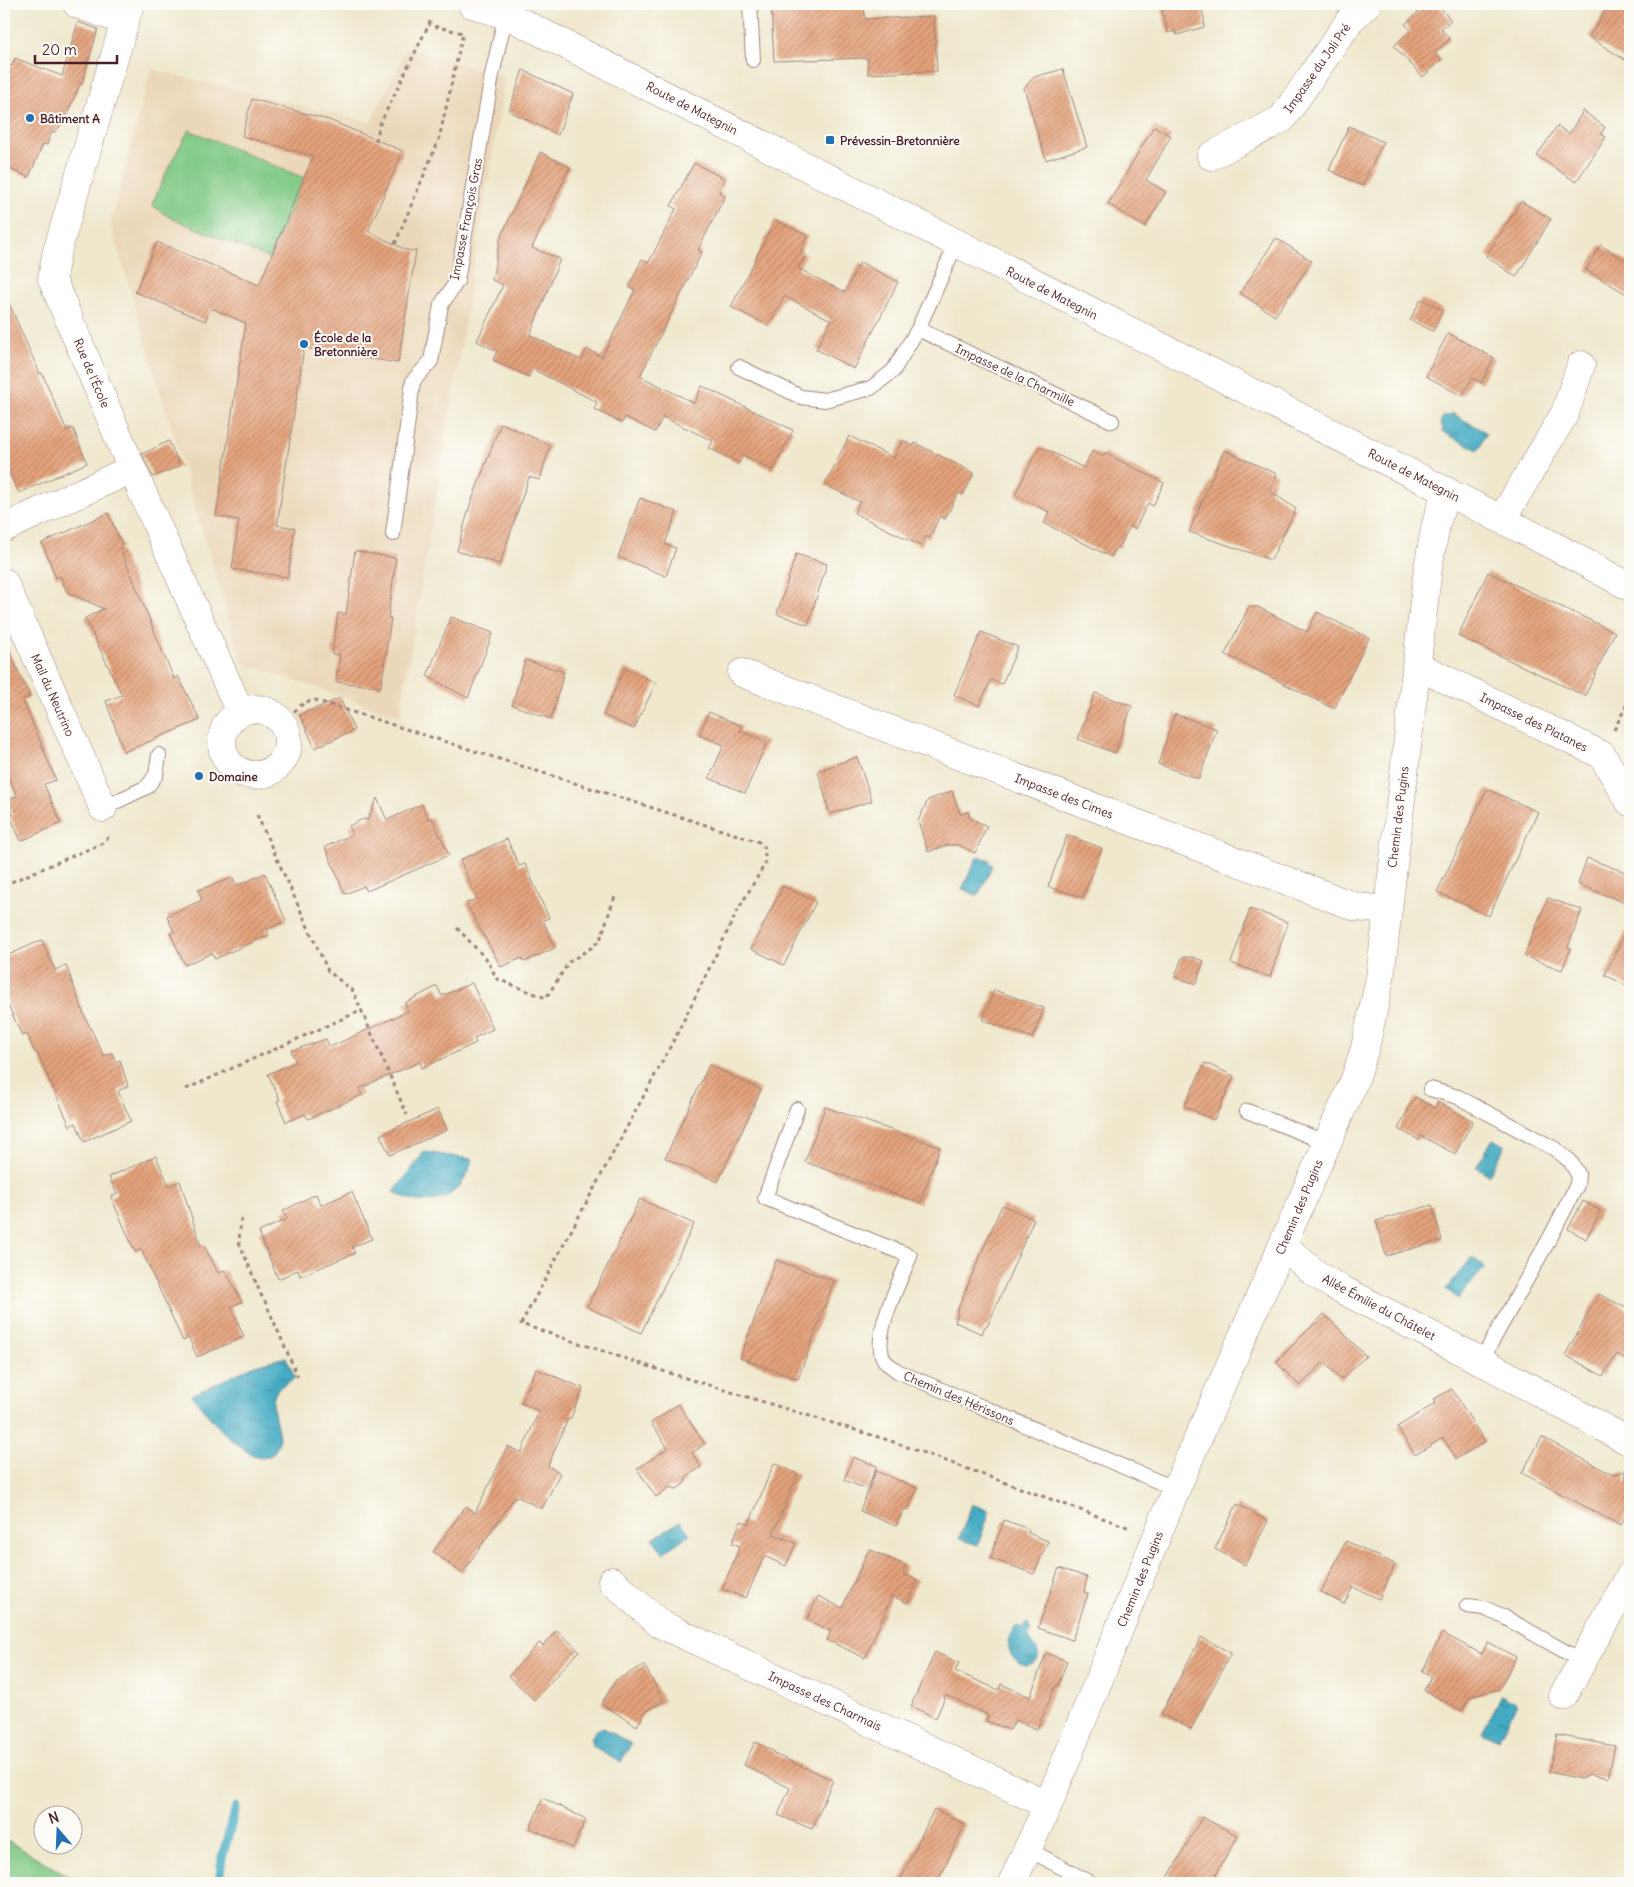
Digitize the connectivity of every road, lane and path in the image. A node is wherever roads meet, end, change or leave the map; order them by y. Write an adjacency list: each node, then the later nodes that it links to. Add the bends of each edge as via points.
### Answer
1 (77, 4): 6 (street, Rue de l'École)
2 (472, 4): 5 (street, Route de Mategnin)
3 (750, 4): 9 (lane)
4 (1367, 4): 11 (street, Impasse du Joli Pré, via 1350,20 1282,119)
5 (513, 11): 13 (street, Route de Mategnin); 22 (lane, Impasse François Gras, via 502,31 492,75 457,281 441,305 432,361 413,381)
6 (128, 13): 18 (street, Rue de l'École, via 56,255 52,279)
7 (432, 20): 8 (path)
8 (429, 25): 10 (path, via 380,124); 12 (path, via 463,33 439,138)
9 (753, 60)
10 (376, 141)
11 (1212, 156)
12 (395, 244)
13 (956, 244): 14 (lane); 19 (street, Route de Mategnin)
14 (918, 329): 16 (lane, via 894,371 871,388 825,400 801,397); 17 (lane, Impasse de la Charmille)
15 (1581, 365): 20 (street, via 1565,413)
16 (739, 367)
17 (1112, 421)
18 (132, 469): 21 (street); 28 (street, Rue de l'École)
19 (1446, 491): 20 (street, Route de Mategnin); 25 (street, Chemin des Pugins, via 1428,568)
20 (1502, 519): 24 (street, Route de Mategnin)
21 (4, 528)
22 (393, 534)
23 (4, 582): 33 (street, Mail du Neutrino)
24 (1630, 587)
25 (1416, 665): 30 (street, Impasse des Platanes); 37 (street, Chemin des Pugins)
26 (742, 673): 37 (street, Impasse des Cimes, via 1356,907)
27 (1630, 698): 30 (path)
28 (240, 712): 29 (street, via 255,708 270,712); 29 (street, via 227,724 222,739 223,751 232,766 249,775 263,774 276,768 286,755 289,744)
29 (282, 722): 52 (path, via 305,702 315,700 759,842 765,849 765,864 520,1324 888,1440)
30 (1602, 755): 32 (street, Impasse des Platanes)
31 (159, 756): 33 (lane, via 156,775 147,787)
32 (1630, 802)
33 (103, 808): 35 (path, via 112,836 103,843)
34 (257, 814): 39 (path, via 328,971 353,991)
35 (4, 886)
36 (615, 896): 38 (path, via 600,940 569,962 546,998 497,979 487,960)
37 (1387, 910): 45 (street, Chemin des Pugins, via 1380,978 1365,1048)
38 (457, 928)
39 (362, 1010): 40 (path); 44 (path)
40 (186, 1089)
41 (1430, 1089): 48 (lane, via 1458,1097 1555,1149 1570,1161 1578,1174 1577,1184 1552,1234)
42 (797, 1109): 51 (lane, Chemin des Hérissons, via 765,1198 910,1256 881,1329 879,1345 885,1361 897,1371)
43 (1247, 1111): 45 (lane)
44 (408, 1115)
45 (1327, 1143): 47 (street, Chemin des Pugins)
46 (241, 1218): 49 (path, via 239,1242)
47 (1283, 1245): 48 (street, Allée Émilie du Châtelet, via 1333,1285); 51 (street, Chemin des Pugins)
48 (1481, 1361): 50 (street, Allée Émilie du Châtelet)
49 (298, 1377)
50 (1630, 1442)
51 (1176, 1489): 52 (street, Chemin des Pugins)
52 (1156, 1540): 58 (street, Chemin des Pugins)
53 (1630, 1576): 56 (street)
54 (612, 1581): 58 (street, Impasse des Charmais, via 660,1624)
55 (1466, 1606): 56 (lane, via 1484,1608 1504,1617)
56 (1582, 1661): 57 (street)
57 (1562, 1696)
58 (1048, 1805): 59 (street, Chemin des Pugins)
59 (1028, 1849): 60 (street, Chemin des Pugins); 61 (lane)
60 (1012, 1883)
61 (1090, 1883)

